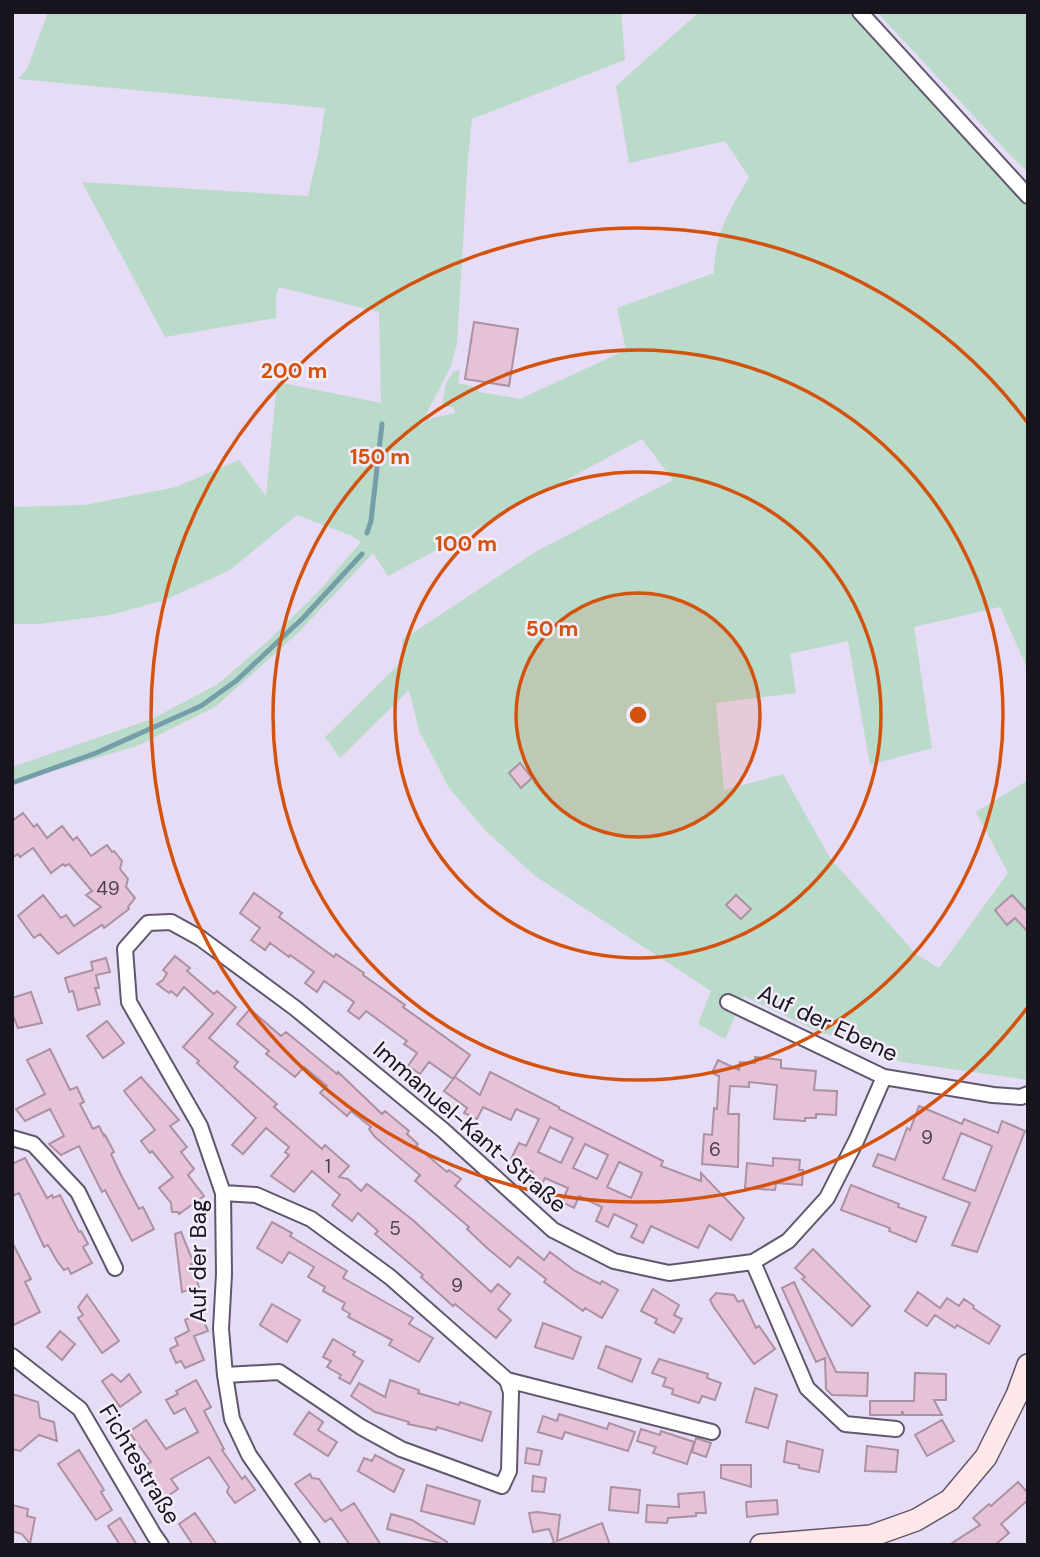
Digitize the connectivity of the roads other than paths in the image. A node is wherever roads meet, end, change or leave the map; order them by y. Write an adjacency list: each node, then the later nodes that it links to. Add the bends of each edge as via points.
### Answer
1 (860, 12): 2 (street)
2 (1028, 196)
3 (170, 922): 8 (street, Auf der Bag, via 148,923 125,949 129,1002 200,1126); 9 (street, Immanuel-Kant-Straße, via 200,938 295,1008 443,1130 553,1230 614,1261 669,1273)
4 (728, 1002): 5 (street, Auf der Ebene)
5 (884, 1077): 6 (street, Auf der Ebene, via 993,1096); 9 (street, Immanuel-Kant-Straße, via 827,1198 788,1241)
6 (1028, 1094)
7 (12, 1138): 10 (street, via 33,1144 78,1192)
8 (223, 1193): 13 (street, Auf der Bag); 14 (street, via 256,1195 311,1219 390,1277)
9 (753, 1262): 15 (street, via 807,1388 845,1424)
10 (115, 1268)
11 (12, 1356): 17 (street, Fichtestraße, via 80,1409)
12 (1028, 1365): 19 (main road, via 986,1457 950,1500 916,1520 871,1536)
13 (225, 1375): 14 (street, via 279,1372 401,1450 502,1486 509,1471 511,1392); 18 (street, Auf der Bag, via 232,1419 248,1455)
14 (507, 1380): 16 (street)
15 (897, 1429)
16 (712, 1432)
17 (161, 1545)
18 (312, 1545)
19 (761, 1545)

